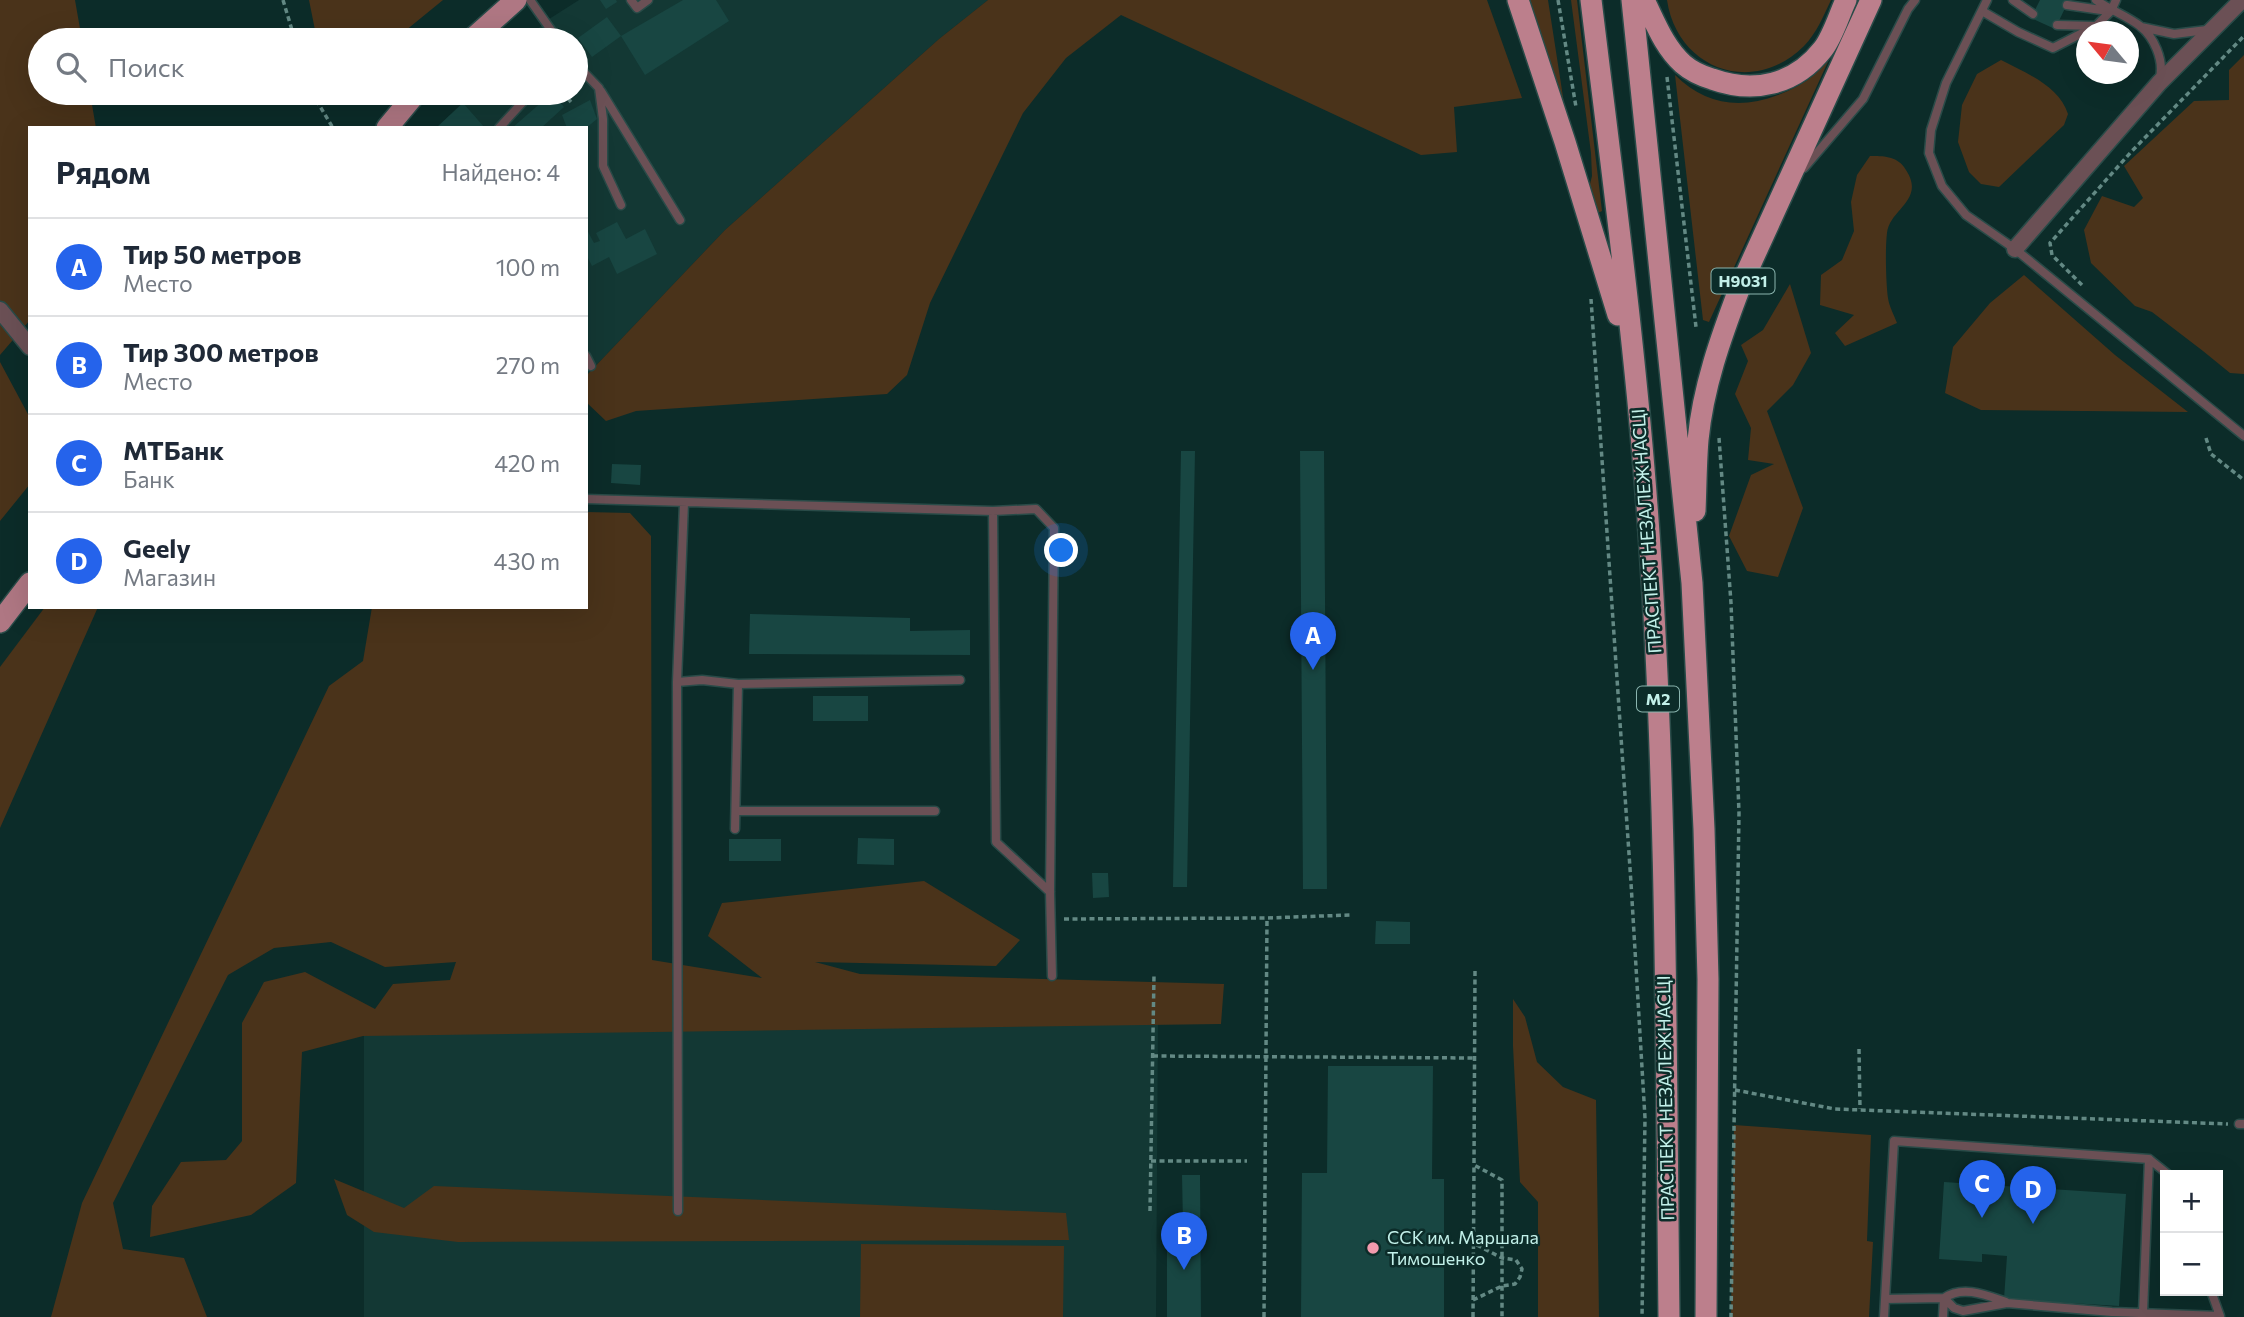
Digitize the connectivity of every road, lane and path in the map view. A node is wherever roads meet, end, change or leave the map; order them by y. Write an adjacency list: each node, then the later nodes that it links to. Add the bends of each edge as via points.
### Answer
1 (283, 0): 27 (path)
2 (516, 0): 28 (main road)
3 (530, 0): 29 (lane)
4 (631, 0): 5 (lane, via 637,8)
5 (648, 0)
6 (1518, 0): 55 (highway)
7 (1558, 0): 40 (path)
8 (1591, 0): 55 (highway, ПРАСПЕКТ НЕЗАЛЕЖНАСЦІ / М2)
9 (1632, 0): 63 (highway, ПРАСПЕКТ НЕЗАЛЕЖНАСЦІ / М2)
10 (1644, 0): 11 (highway, via 1665,44 1684,65 1703,76 1742,87 1783,81 1803,69 1824,47)
11 (1846, 0)
12 (1871, 0): 45 (highway, Н9031)
13 (1915, 0): 45 (lane, via 1863,100 1808,162)
14 (1987, 0): 20 (lane)
15 (2013, 0): 22 (lane)
16 (2096, 0): 21 (lane)
17 (2113, 0): 21 (lane)
18 (2242, 0): 30 (street)
19 (2067, 5): 21 (lane)
20 (1982, 11): 31 (lane, via 2053,48); 47 (lane, via 1946,83 1929,153 1942,186 1966,215)
21 (2111, 11): 23 (lane); 26 (lane)
22 (2033, 14)
23 (2101, 21)
24 (2057, 25): 25 (lane)
25 (2076, 25)
26 (2141, 27): 30 (lane, via 2186,34); 35 (lane, via 2160,57)
27 (291, 28)
28 (484, 28)
29 (550, 28)
30 (2216, 28): 35 (street)
31 (2076, 36)
32 (2244, 36): 48 (path, via 2050,243 2052,255)
33 (1667, 75): 51 (path)
34 (588, 77): 36 (lane)
35 (2159, 83): 47 (street)
36 (599, 88): 44 (lane, via 603,166); 46 (lane)
37 (319, 105): 41 (path)
38 (406, 105): 42 (main road)
39 (520, 105): 43 (lane)
40 (1576, 109)
41 (332, 126)
42 (389, 126)
43 (501, 126)
44 (621, 205)
45 (1775, 211): 63 (highway, Н9031, via 1740,287 1712,366 1698,439)
46 (680, 220)
47 (2015, 249): 57 (lane)
48 (2088, 291)
49 (1591, 299): 106 (path, via 1644,1118)
50 (0, 310): 52 (street)
51 (1696, 327)
52 (28, 345)
53 (588, 360): 54 (lane)
54 (591, 366)
55 (1635, 370): 107 (highway, ПРАСПЕКТ НЕЗАЛЕЖНАСЦІ / М2, via 1650,547 1663,804)
56 (1719, 434): 83 (path, via 1739,813)
57 (2244, 436)
58 (2206, 438): 59 (path, via 2211,454)
59 (2244, 480)
60 (588, 499): 61 (lane)
61 (684, 503): 62 (lane); 67 (lane)
62 (993, 511): 72 (lane, via 996,842); 72 (lane, via 1036,509 1054,528)
63 (1692, 583): 108 (highway, ПРАСПЕКТ НЕЗАЛЕЖНАСЦІ / М2, via 1708,979)
64 (28, 586): 65 (main road)
65 (0, 622)
66 (960, 680): 68 (lane)
67 (677, 682): 68 (lane); 91 (lane)
68 (738, 684): 69 (lane)
69 (736, 811): 70 (lane); 71 (lane)
70 (935, 811)
71 (735, 830)
72 (1050, 892): 75 (lane)
73 (1350, 915): 74 (path)
74 (1267, 918): 75 (path); 81 (path)
75 (1051, 919): 78 (lane)
76 (1475, 971): 82 (path)
77 (1154, 975): 80 (path)
78 (1052, 976)
79 (1859, 1049): 84 (path)
80 (1153, 1056): 81 (path); 87 (path)
81 (1265, 1057): 82 (path); 103 (path)
82 (1475, 1058): 89 (path)
83 (1735, 1090): 84 (path); 109 (path)
84 (1860, 1110): 85 (path)
85 (2242, 1124)
86 (2149, 1159): 90 (lane); 98 (lane, via 1894,1141); 101 (lane)
87 (1151, 1161): 88 (path); 92 (path)
88 (1247, 1161)
89 (1474, 1165): 93 (path); 94 (path, via 1502,1180)
90 (2163, 1170)
91 (678, 1211)
92 (1150, 1211)
93 (1474, 1242): 94 (path); 99 (path)
94 (1502, 1258): 95 (path); 95 (path, via 1516,1260 1522,1269 1515,1284)
95 (1502, 1286): 99 (path); 105 (path)
96 (2213, 1296): 101 (lane, via 2220,1315)
97 (1944, 1298): 98 (lane); 100 (lane, via 1965,1291); 100 (lane, via 1963,1311); 111 (lane)
98 (1885, 1299): 110 (lane)
99 (1473, 1300): 104 (path)
100 (2007, 1303): 102 (lane)
101 (2143, 1313): 102 (lane)
102 (2112, 1315)
103 (1264, 1317)
104 (1473, 1317)
105 (1502, 1317)
106 (1642, 1317)
107 (1669, 1317)
108 (1706, 1317)
109 (1731, 1317)
110 (1884, 1317)
111 (1943, 1317)

